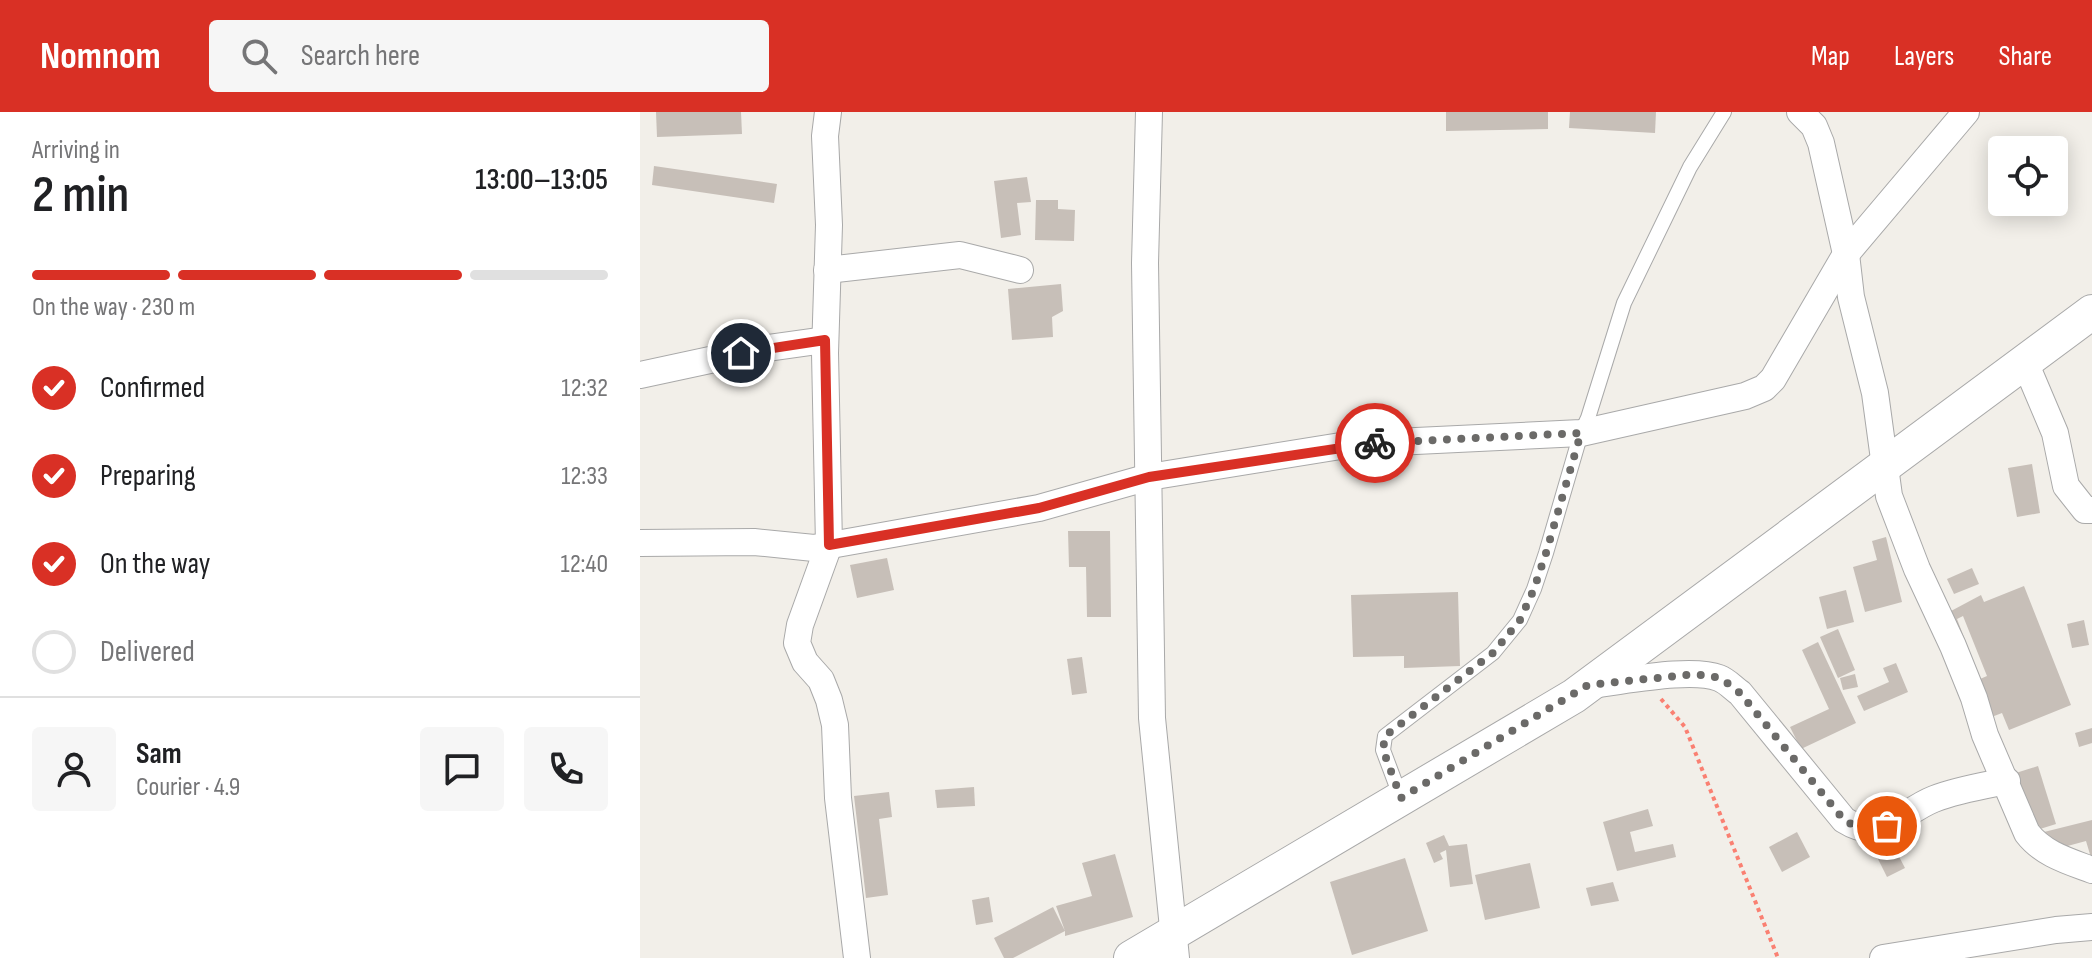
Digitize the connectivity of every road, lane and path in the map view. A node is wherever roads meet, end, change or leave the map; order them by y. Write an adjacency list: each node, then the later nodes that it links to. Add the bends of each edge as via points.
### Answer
1 (828, 112): 7 (street)
2 (1149, 112): 15 (street)
3 (1724, 112): 13 (lane, via 1690,167 1624,303)
4 (1800, 112): 6 (street, via 1821,143)
5 (1966, 112): 6 (street)
6 (1846, 254): 13 (street, via 1764,388); 14 (street, via 1875,393)
7 (827, 270): 8 (street, via 960,255); 10 (street)
8 (1020, 270)
9 (2092, 312): 11 (street)
10 (825, 340): 12 (street); 18 (street)
11 (2018, 367): 14 (street); 16 (street, via 2030,374 2055,433 2066,486 2085,510)
12 (640, 375)
13 (1581, 433): 15 (street, via 1353,444); 22 (lane, via 1520,620 1493,653 1385,736 1383,750)
14 (1884, 466): 20 (street); 21 (street, via 1892,506)
15 (1149, 477): 18 (street, via 1039,508); 25 (street, via 1152,718)
16 (2092, 510)
17 (640, 543): 18 (street)
18 (829, 545): 27 (street, via 797,643 821,680 835,725)
19 (1636, 680): 20 (street); 21 (street, via 1686,675 1722,679 1740,693 1844,820 1857,828 1887,826 1929,801); 29 (path, via 1668,704 1685,727)
20 (1588, 685): 22 (street)
21 (2007, 781): 23 (street, via 2036,845)
22 (1401, 798): 25 (street)
23 (2092, 870)
24 (2092, 927): 26 (street)
25 (1175, 946): 28 (street)
26 (1940, 953): 30 (street)
27 (857, 958)
28 (1131, 958)
29 (1778, 958)
30 (1883, 958)

